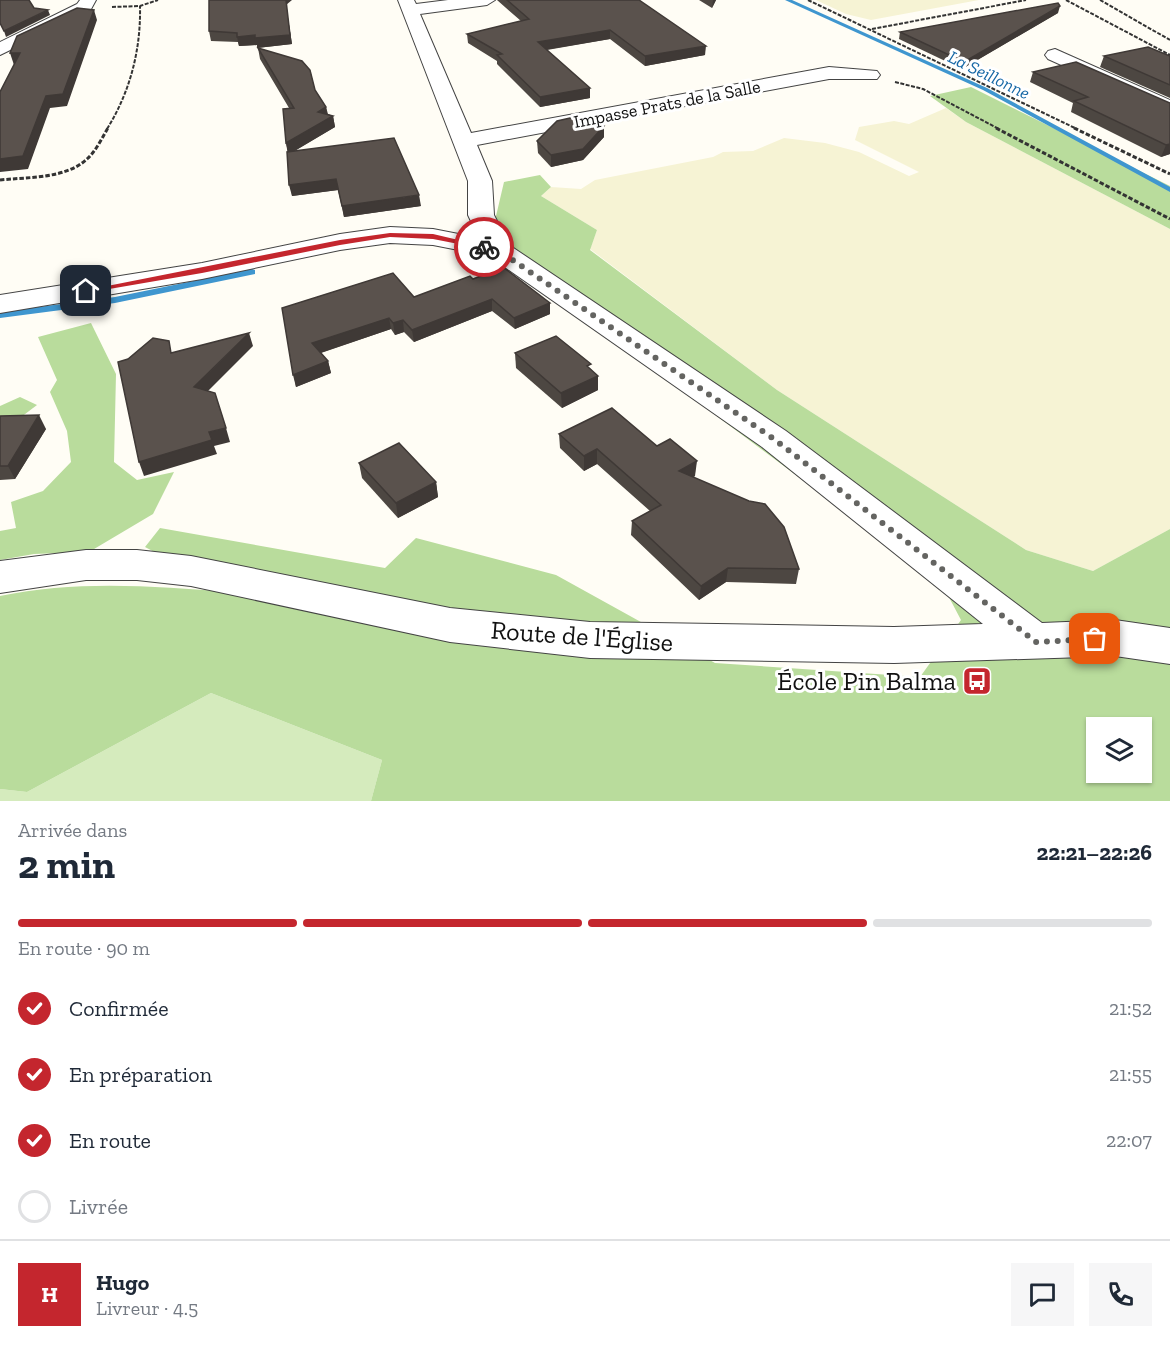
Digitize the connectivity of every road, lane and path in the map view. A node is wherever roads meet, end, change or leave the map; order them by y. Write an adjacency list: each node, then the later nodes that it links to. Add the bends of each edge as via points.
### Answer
1 (158, 0): 9 (path)
2 (487, 0): 8 (street)
3 (807, 0): 10 (path)
4 (1026, 0): 10 (path)
5 (1066, 0): 14 (path)
6 (1100, 0): 11 (path)
7 (86, 4): 9 (path); 12 (street)
8 (409, 5): 17 (street)
9 (140, 6): 19 (path, via 130,82 113,120 85,161 44,175)
10 (871, 29): 18 (path)
11 (1170, 40)
12 (0, 49)
13 (1054, 55): 16 (street)
14 (1170, 55)
15 (870, 75): 17 (street, Impasse Prats de la Salle, via 829,73); 21 (path, via 923,89)
16 (1170, 108)
17 (464, 141): 20 (street, via 480,181)
18 (1170, 174)
19 (0, 180)
20 (481, 215): 22 (street); 23 (street)
21 (1170, 219)
22 (433, 237): 23 (street); 24 (street, via 390,235 340,242 202,271)
23 (498, 250): 26 (street, via 774,439)
24 (0, 304)
25 (0, 577): 26 (street, Route de l'Église, via 86,565 191,571 450,625 590,640 883,645)
26 (1036, 642): 27 (street, Route de l'Église, via 1115,638)
27 (1170, 646)

